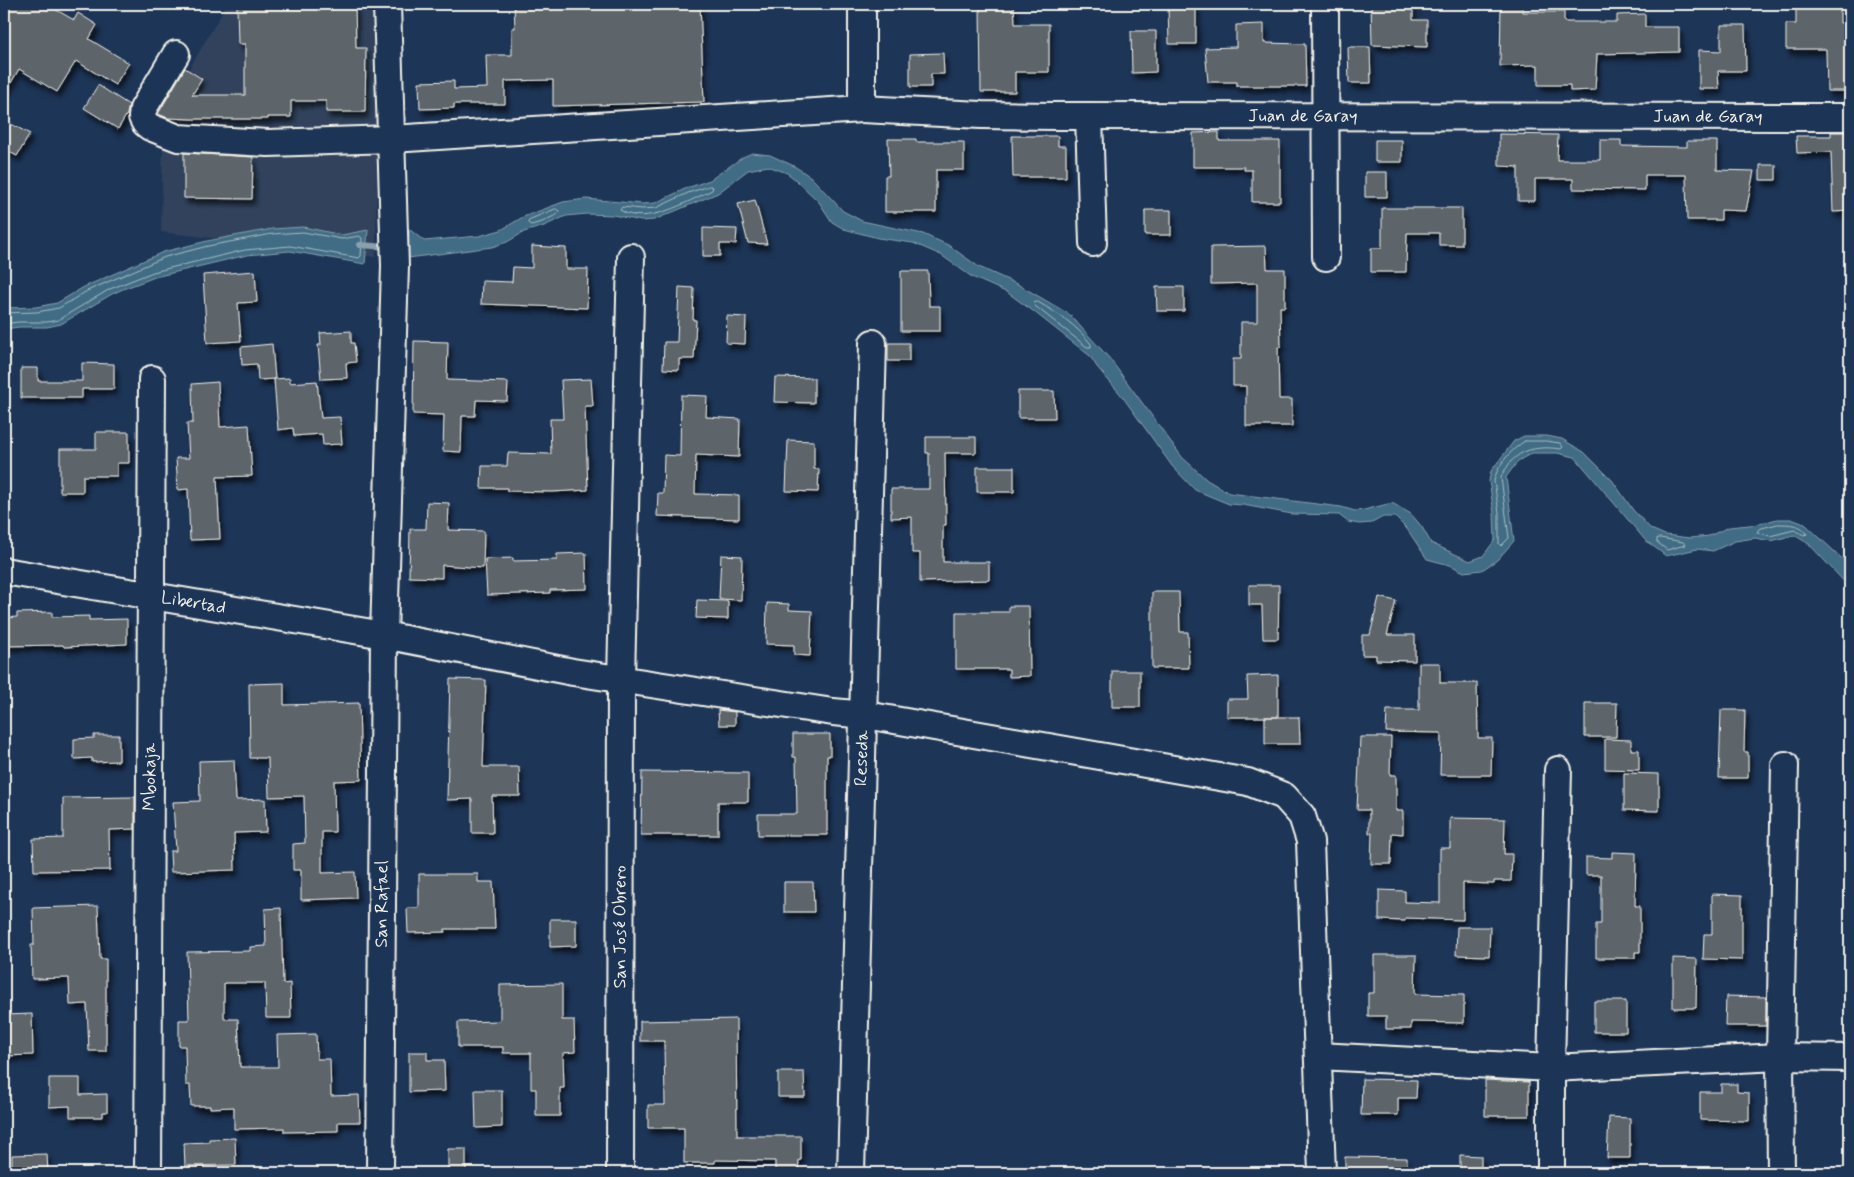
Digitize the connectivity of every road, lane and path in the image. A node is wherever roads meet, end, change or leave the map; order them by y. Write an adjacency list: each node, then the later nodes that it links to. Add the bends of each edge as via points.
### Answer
1 (387, 4): 9 (street, San Rafael)
2 (862, 4): 5 (street)
3 (1325, 4): 7 (street)
4 (176, 54): 9 (street, Juan de Garay, via 144,109 142,117 150,127 178,138 268,144)
5 (862, 109): 6 (street, Juan de Garay); 9 (street, Juan de Garay)
6 (1089, 116): 7 (street, Juan de Garay); 10 (street)
7 (1326, 116): 8 (street, Juan de Garay); 12 (street)
8 (1850, 117)
9 (392, 140): 17 (street, San Rafael, via 395,266)
10 (1093, 243)
11 (632, 256): 18 (street, San José Obrero)
12 (1326, 257)
13 (873, 343): 19 (street, Reseda)
14 (152, 379): 16 (street, Mbokaja)
15 (4, 571): 16 (street, Libertad)
16 (150, 595): 17 (street, Libertad); 26 (street, Mbokaja)
17 (384, 635): 18 (street, Libertad); 27 (street, San Rafael)
18 (621, 679): 19 (street, Libertad); 28 (street, San José Obrero)
19 (863, 715): 22 (street, Libertad, via 1248,782 1284,796 1302,816 1310,841); 29 (street, Reseda)
20 (1785, 765): 23 (street)
21 (1558, 770): 25 (street)
22 (1318, 1056): 25 (street); 30 (street, Libertad)
23 (1780, 1057): 24 (street); 25 (street); 32 (street)
24 (1850, 1058)
25 (1551, 1068): 31 (street)
26 (148, 1173)
27 (380, 1173)
28 (620, 1173)
29 (850, 1173)
30 (1322, 1173)
31 (1551, 1173)
32 (1781, 1173)

